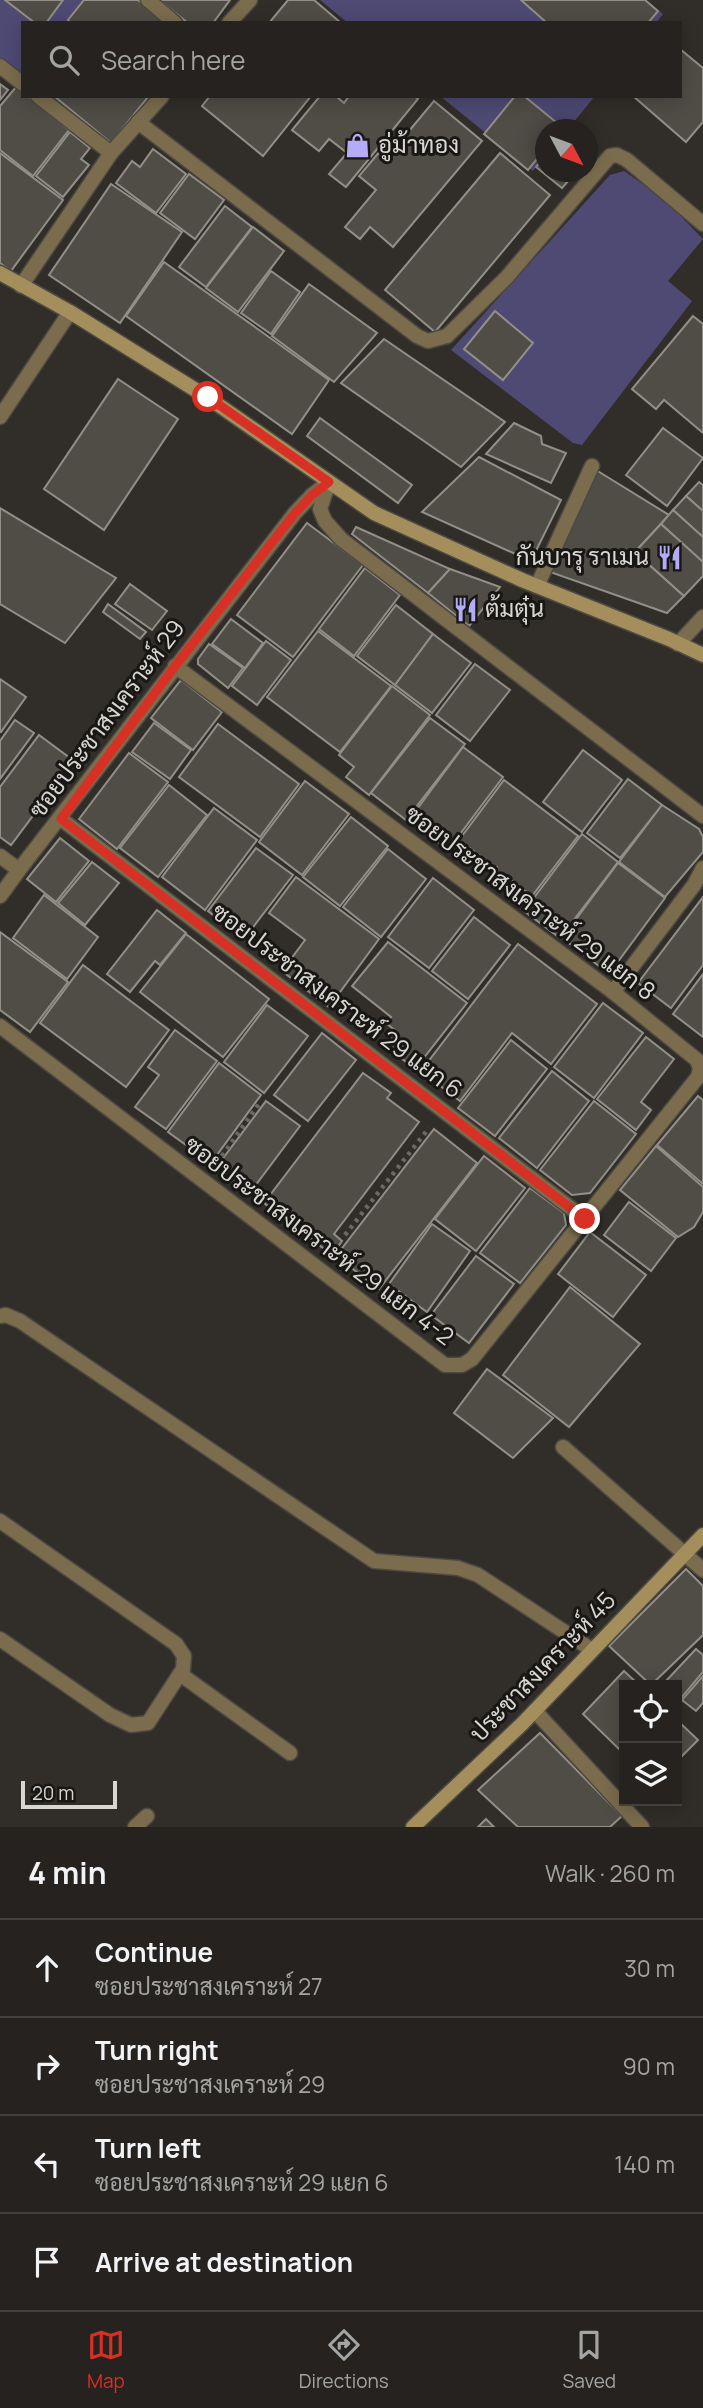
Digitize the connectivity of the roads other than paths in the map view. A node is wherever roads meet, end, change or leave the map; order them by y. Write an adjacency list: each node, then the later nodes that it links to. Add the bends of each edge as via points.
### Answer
1 (148, 0): 3 (street)
2 (250, 0): 4 (street)
3 (173, 21)
4 (231, 21)
5 (0, 66): 6 (street)
6 (21, 82)
7 (41, 98): 10 (street)
8 (160, 98): 9 (street)
9 (138, 121): 10 (street); 11 (street, via 428,341 447,336 507,277 611,156 627,160)
10 (111, 153): 13 (street)
11 (703, 224)
12 (0, 273): 13 (street)
13 (21, 286): 14 (street)
14 (70, 312): 15 (street); 17 (street, via 208,397)
15 (0, 417)
16 (592, 466): 18 (street)
17 (329, 482): 18 (street, via 374,513); 22 (street, ซอยประชาสงเคราะห์ 29, via 295,513); 23 (street, via 320,509 341,539)
18 (537, 586): 20 (street)
19 (703, 617): 20 (street)
20 (678, 643): 21 (street)
21 (703, 655)
22 (175, 666): 24 (street, ซอยประชาสงเคราะห์ 29); 29 (street, ซอยประชาสงเคราะห์ 29 แยก 8)
23 (703, 817)
24 (61, 819): 27 (street, ซอยประชาสงเคราะห์ 29); 31 (street, ซอยประชาสงเคราะห์ 29 แยก 6)
25 (0, 856): 27 (street)
26 (703, 868): 29 (street)
27 (19, 870): 28 (street, ซอยประชาสงเคราะห์ 29)
28 (0, 895)
29 (613, 992): 31 (street, ซอยประชาสงเคราะห์ 29 แยก 8, via 697,1060 700,1068 698,1077)
30 (0, 1026): 31 (street, ซอยประชาสงเคราะห์ 29 แยก 4-2, via 445,1365 462,1365 472,1359)
31 (585, 1219)
32 (0, 1316): 39 (street, via 20,1321 374,1561 458,1568 478,1575)
33 (563, 1447): 36 (street)
34 (0, 1521): 40 (street, via 176,1644 184,1656)
35 (703, 1535): 36 (street, ประชาสงเคราะห์ 45)
36 (685, 1553): 37 (street); 39 (street, ประชาสงเคราะห์ 45)
37 (703, 1570)
38 (0, 1639): 40 (street, via 110,1716 131,1725 148,1723)
39 (592, 1650): 41 (street, ประชาสงเคราะห์ 45)
40 (180, 1674): 42 (street)
41 (535, 1711): 45 (street, ประชาสงเคราะห์ 45); 46 (street)
42 (290, 1753)
43 (147, 1816): 44 (street)
44 (135, 1827)
45 (412, 1827)
46 (642, 1827)

